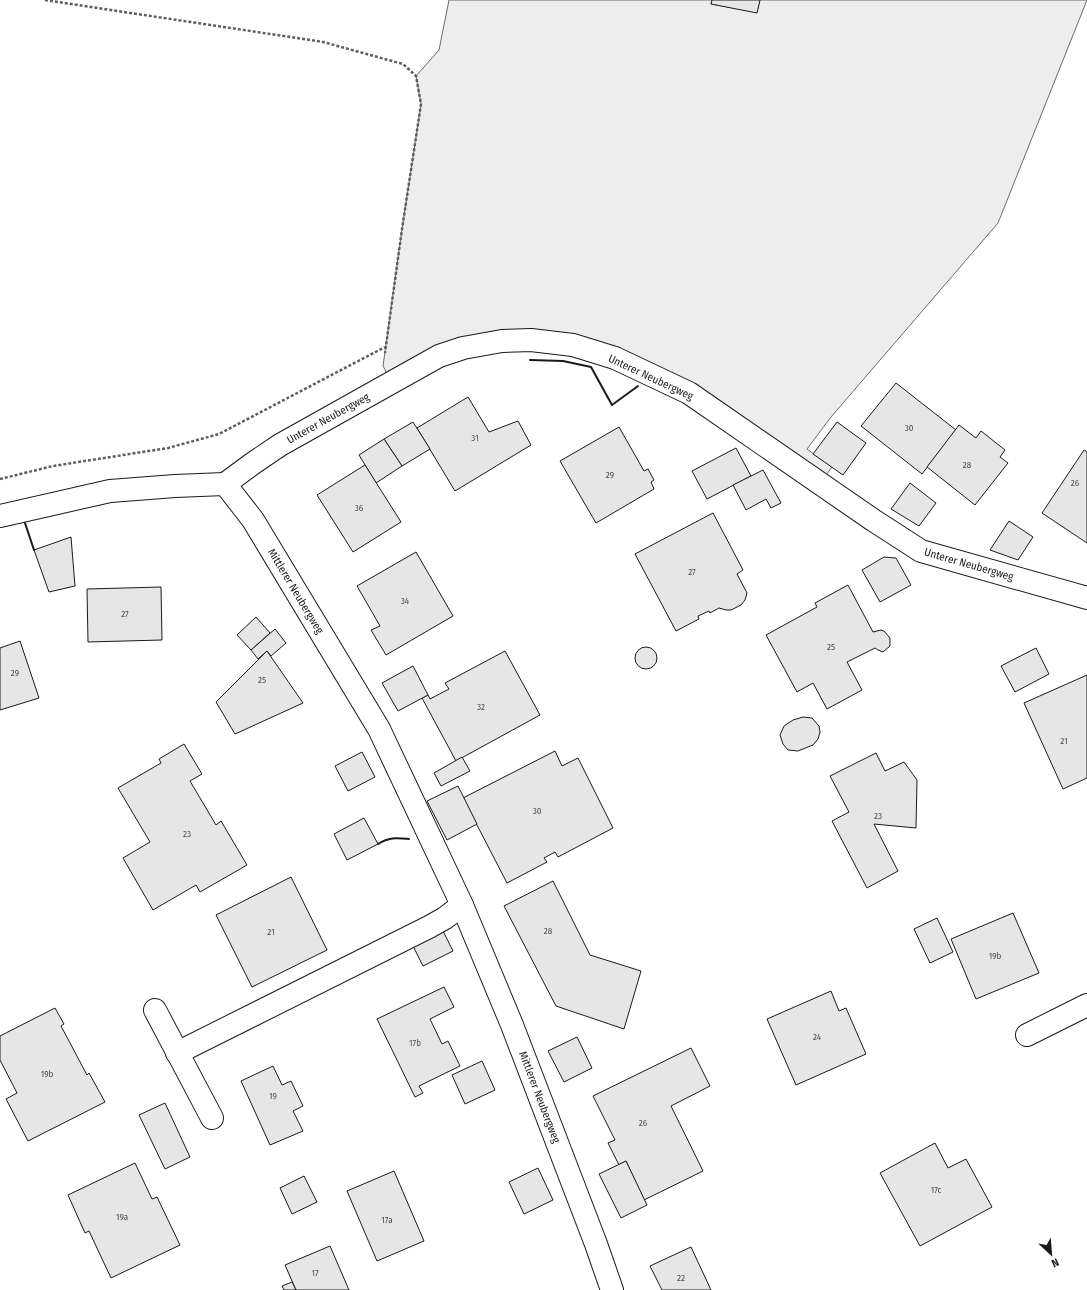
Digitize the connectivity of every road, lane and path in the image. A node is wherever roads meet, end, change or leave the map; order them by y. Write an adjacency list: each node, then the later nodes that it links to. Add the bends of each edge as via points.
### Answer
1 (45, 0): 2 (path, via 323,42 403,64 416,76 421,104)
2 (386, 347): 3 (path, via 383,366); 4 (path, via 218,434 168,448 53,466)
3 (392, 383): 5 (street, Unterer Neubergweg, via 280,445); 7 (street, Unterer Neubergweg, via 439,356 463,348 502,340 531,340 573,345 615,358 689,392 922,551)
4 (0, 479)
5 (225, 484): 6 (street, via 110,492); 8 (street, Mittlerer Neubergweg, via 253,520 379,729)
6 (0, 516)
7 (1087, 598)
8 (462, 905): 12 (street, via 429,927); 14 (street, Mittlerer Neubergweg, via 512,1025)
9 (1087, 1005): 11 (street)
10 (155, 1010): 12 (street)
11 (1027, 1035)
12 (178, 1053): 13 (street)
13 (212, 1118)
14 (612, 1290)

